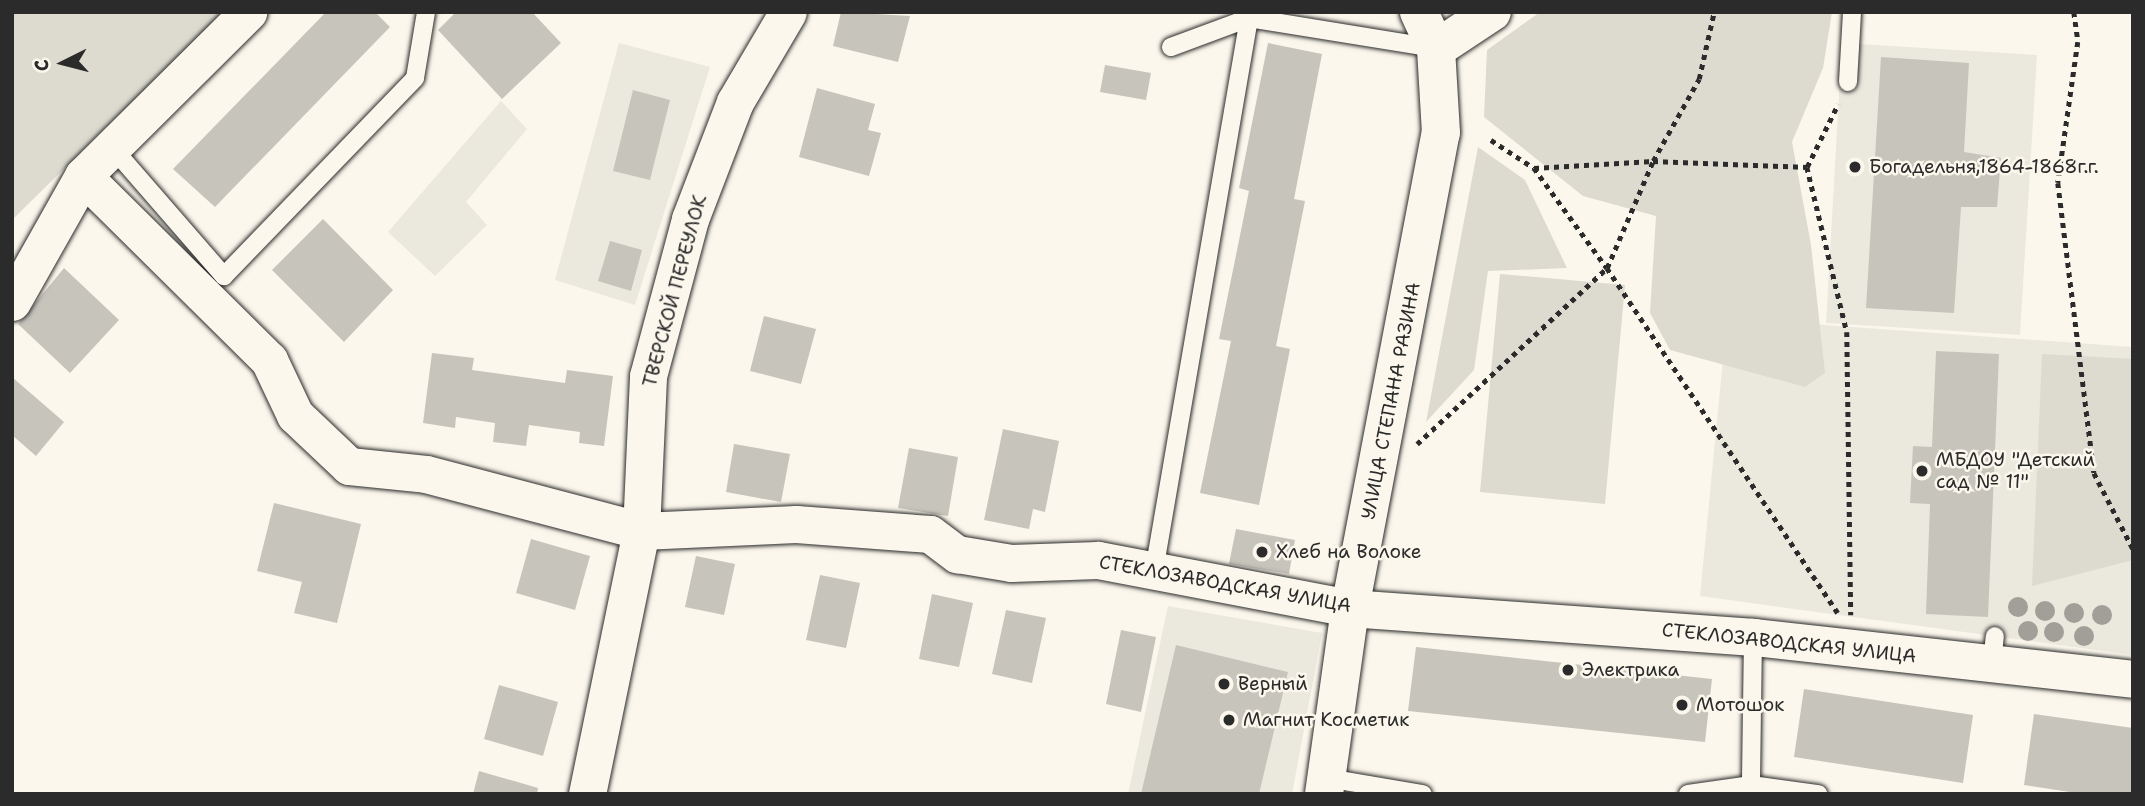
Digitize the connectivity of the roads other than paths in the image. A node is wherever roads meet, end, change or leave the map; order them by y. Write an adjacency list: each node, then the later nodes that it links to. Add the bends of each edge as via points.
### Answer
1 (248, 12): 11 (street)
2 (426, 12): 11 (lane, via 415,78 224,276)
3 (788, 12): 14 (street, ТВЕРСКОЙ ПЕРЕУЛОК, via 736,102 690,219 648,376)
4 (1419, 12): 9 (street)
5 (1492, 12): 9 (street)
6 (1852, 12): 10 (lane)
7 (1249, 18): 8 (lane); 9 (lane); 15 (lane)
8 (1171, 47)
9 (1436, 49): 16 (street, УЛИЦА СТЕПАНА РАЗИНА, via 1441,133)
10 (1848, 82)
11 (110, 145): 12 (street)
12 (83, 176): 13 (street); 14 (street, СТЕКЛОЗАВОДСКАЯ УЛИЦА, via 269,360 295,415 349,466 426,474)
13 (12, 302)
14 (641, 531): 15 (street, СТЕКЛОЗАВОДСКАЯ УЛИЦА, via 796,524 930,534 957,554 1011,563 1098,560); 21 (street, ТВЕРСКОЙ ПЕРЕУЛОК)
15 (1154, 572): 16 (street, СТЕКЛОЗАВОДСКАЯ УЛИЦА)
16 (1350, 608): 17 (street, СТЕКЛОЗАВОДСКАЯ УЛИЦА); 19 (street, УЛИЦА СТЕПАНА РАЗИНА)
17 (1753, 637): 18 (street, СТЕКЛОЗАВОДСКАЯ УЛИЦА, via 1993,650); 20 (lane)
18 (2133, 679)
19 (1326, 786): 22 (lane)
20 (1754, 789): 23 (lane); 24 (lane)
21 (586, 794)
22 (1423, 794)
23 (1688, 794)
24 (1818, 794)

